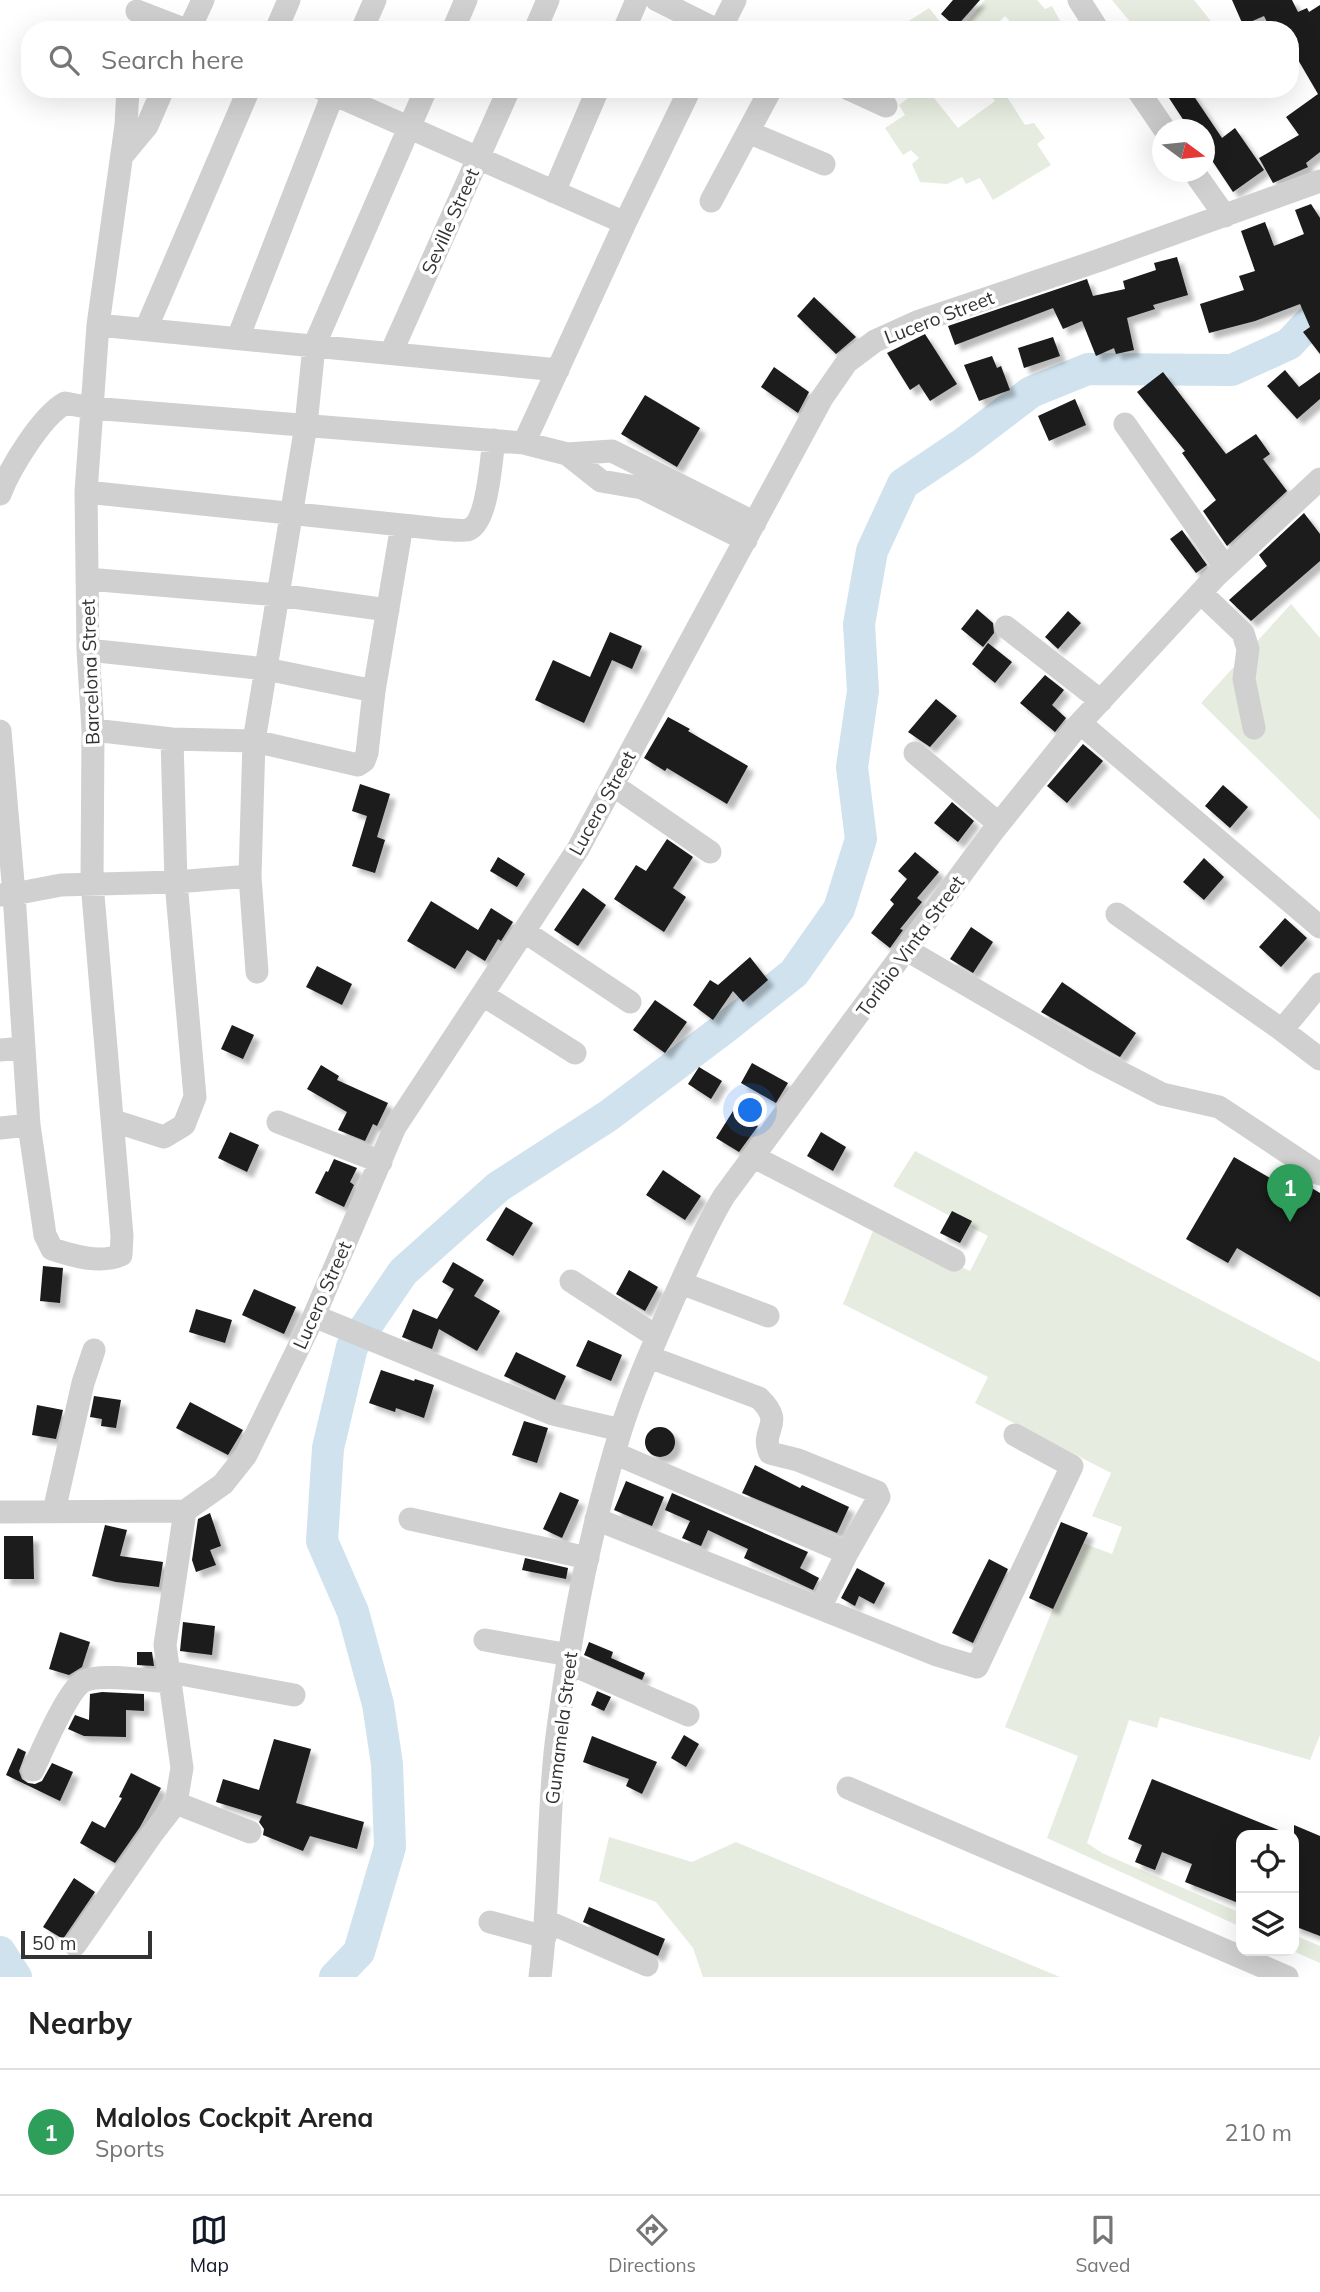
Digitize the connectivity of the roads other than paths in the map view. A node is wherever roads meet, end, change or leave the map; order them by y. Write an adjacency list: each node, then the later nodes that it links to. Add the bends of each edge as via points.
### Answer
1 (203, 0): 12 (street)
2 (289, 0): 13 (street)
3 (376, 0): 14 (street)
4 (466, 0): 15 (street)
5 (548, 0): 16 (street)
6 (637, 0): 17 (street)
7 (657, 0): 18 (street)
8 (735, 0): 19 (street)
9 (1079, 0): 20 (street)
10 (138, 14): 11 (street)
11 (160, 21)
12 (192, 21)
13 (280, 21)
14 (366, 21)
15 (457, 21)
16 (539, 21)
17 (628, 21)
18 (700, 21)
19 (723, 21)
20 (1092, 21)
21 (128, 98): 37 (street, Barcelona Street)
22 (159, 98): 37 (street, via 147,125)
23 (245, 98): 47 (street)
24 (327, 98): 48 (street)
25 (345, 98): 35 (street)
26 (422, 98): 35 (street)
27 (505, 98): 38 (street, Seville Street)
28 (594, 98): 42 (street)
29 (686, 98): 45 (street)
30 (766, 98): 36 (street)
31 (869, 98): 33 (street)
32 (1143, 98): 34 (street)
33 (886, 106)
34 (1157, 119)
35 (409, 128): 38 (street); 49 (street)
36 (748, 132): 39 (street); 43 (street)
37 (120, 158): 46 (street, Barcelona Street)
38 (478, 158): 42 (street); 50 (street, Seville Street)
39 (824, 164)
40 (1320, 181): 44 (street, Lucero Street)
41 (1201, 182): 44 (street)
42 (554, 192): 45 (street)
43 (711, 201)
44 (1226, 216): 65 (street, Lucero Street, via 917,322 875,341 847,362 822,398)
45 (625, 223): 51 (street)
46 (98, 325): 47 (street); 52 (street, Barcelona Street)
47 (146, 329): 48 (street)
48 (238, 338): 49 (street)
49 (314, 346): 50 (street); 54 (street)
50 (391, 353): 51 (street)
51 (558, 370): 56 (street)
52 (91, 408): 54 (street); 61 (street, Barcelona Street); 62 (street, via 65,402 54,409 7,474)
53 (1125, 424): 66 (street)
54 (306, 425): 55 (street); 63 (street)
55 (494, 440): 56 (street); 64 (street, via 484,508 477,523 467,530)
56 (524, 443): 57 (street)
57 (567, 454): 58 (street, via 612,451); 60 (street, via 601,481)
58 (631, 460): 60 (street); 65 (street)
59 (1320, 479): 66 (street, Toribio Vinta Street)
60 (621, 483): 65 (street)
61 (86, 492): 63 (street); 67 (street, Barcelona Street)
62 (0, 494)
63 (292, 513): 64 (street); 69 (street)
64 (402, 524): 70 (street)
65 (750, 532): 83 (street, Lucero Street)
66 (1225, 567): 68 (street, Toribio Vinta Street)
67 (87, 579): 69 (street); 72 (street, Barcelona Street)
68 (1201, 593): 75 (street, Toribio Vinta Street); 77 (street, via 1243,633 1248,649 1244,679)
69 (278, 595): 70 (street); 73 (street)
70 (388, 610): 74 (street)
71 (1006, 627): 75 (street)
72 (88, 650): 73 (street); 78 (street, Barcelona Street)
73 (266, 669): 74 (street); 81 (street)
74 (374, 691): 81 (street, via 367,753 358,765)
75 (1101, 701): 76 (street, Toribio Vinta Street)
76 (1080, 723): 85 (street, Toribio Vinta Street); 92 (street)
77 (1254, 728)
78 (93, 730): 80 (street); 89 (street, Barcelona Street)
79 (0, 734): 84 (street)
80 (172, 739): 81 (street); 88 (street)
81 (254, 741): 87 (street)
82 (915, 753): 85 (street)
83 (613, 785): 86 (street); 93 (street, Lucero Street)
84 (3, 812): 90 (street)
85 (999, 824): 94 (street, Toribio Vinta Street)
86 (710, 852)
87 (250, 876): 88 (street); 96 (street)
88 (176, 882): 89 (street); 105 (street, via 195,1097 184,1125 164,1137)
89 (92, 883): 90 (street); 105 (street, Barcelona Street)
90 (7, 894): 95 (street)
91 (1117, 914): 100 (street)
92 (1320, 927)
93 (525, 932): 98 (street, Lucero Street); 99 (street)
94 (907, 950): 109 (street, Toribio Vinta Street); 111 (street, via 1162,1094 1219,1107)
95 (9, 968): 101 (street)
96 (257, 972)
97 (1320, 984): 100 (street)
98 (483, 995): 103 (street); 110 (street, Lucero Street, via 396,1127)
99 (630, 1002)
100 (1282, 1030): 104 (street)
101 (24, 1048): 102 (street); 107 (street)
102 (0, 1050)
103 (575, 1053)
104 (1320, 1059)
105 (114, 1121): 107 (street, Barcelona Street, via 122,1236 121,1255 109,1260 52,1249 45,1235)
106 (278, 1122): 110 (street)
107 (29, 1125): 108 (street)
108 (0, 1128)
109 (754, 1157): 112 (street); 114 (street, Toribio Vinta Street, via 707,1223)
110 (381, 1162): 115 (street, Lucero Street)
111 (1320, 1174)
112 (954, 1260)
113 (570, 1282): 117 (street, via 613,1307)
114 (681, 1283): 116 (street); 117 (street, Toribio Vinta Street)
115 (314, 1316): 119 (street, via 553,1415); 124 (street, Lucero Street, via 246,1455 223,1484)
116 (768, 1316)
117 (653, 1347): 119 (street, Toribio Vinta Street); 128 (street, via 759,1398 771,1409 773,1418 767,1442 770,1453 877,1492 879,1497)
118 (93, 1350): 123 (street)
119 (621, 1430): 121 (street, Toribio Vinta Street)
120 (1015, 1434): 130 (street, via 1072,1466 977,1667)
121 (614, 1453): 122 (street, Toribio Vinta Street); 128 (street)
122 (605, 1483): 126 (street, Gumamela Street)
123 (54, 1511): 124 (street); 125 (street)
124 (185, 1511): 133 (street, via 165,1645)
125 (0, 1512)
126 (596, 1518): 129 (street, Gumamela Street); 130 (street)
127 (410, 1519): 129 (street)
128 (847, 1553): 130 (street)
129 (587, 1558): 132 (street, Gumamela Street)
130 (820, 1608)
131 (485, 1640): 132 (street)
132 (568, 1659): 135 (street); 141 (street, Gumamela Street, via 556,1747)
133 (171, 1677): 134 (street); 136 (street, via 84,1681 71,1693); 138 (street, via 182,1768)
134 (294, 1695)
135 (688, 1715)
136 (33, 1770)
137 (848, 1788): 145 (street)
138 (176, 1803): 139 (street); 142 (street)
139 (250, 1832)
140 (490, 1922): 141 (street)
141 (545, 1929): 143 (street); 144 (street, Gumamela Street)
142 (75, 1945)
143 (647, 1965)
144 (540, 1977)
145 (1287, 1977)

